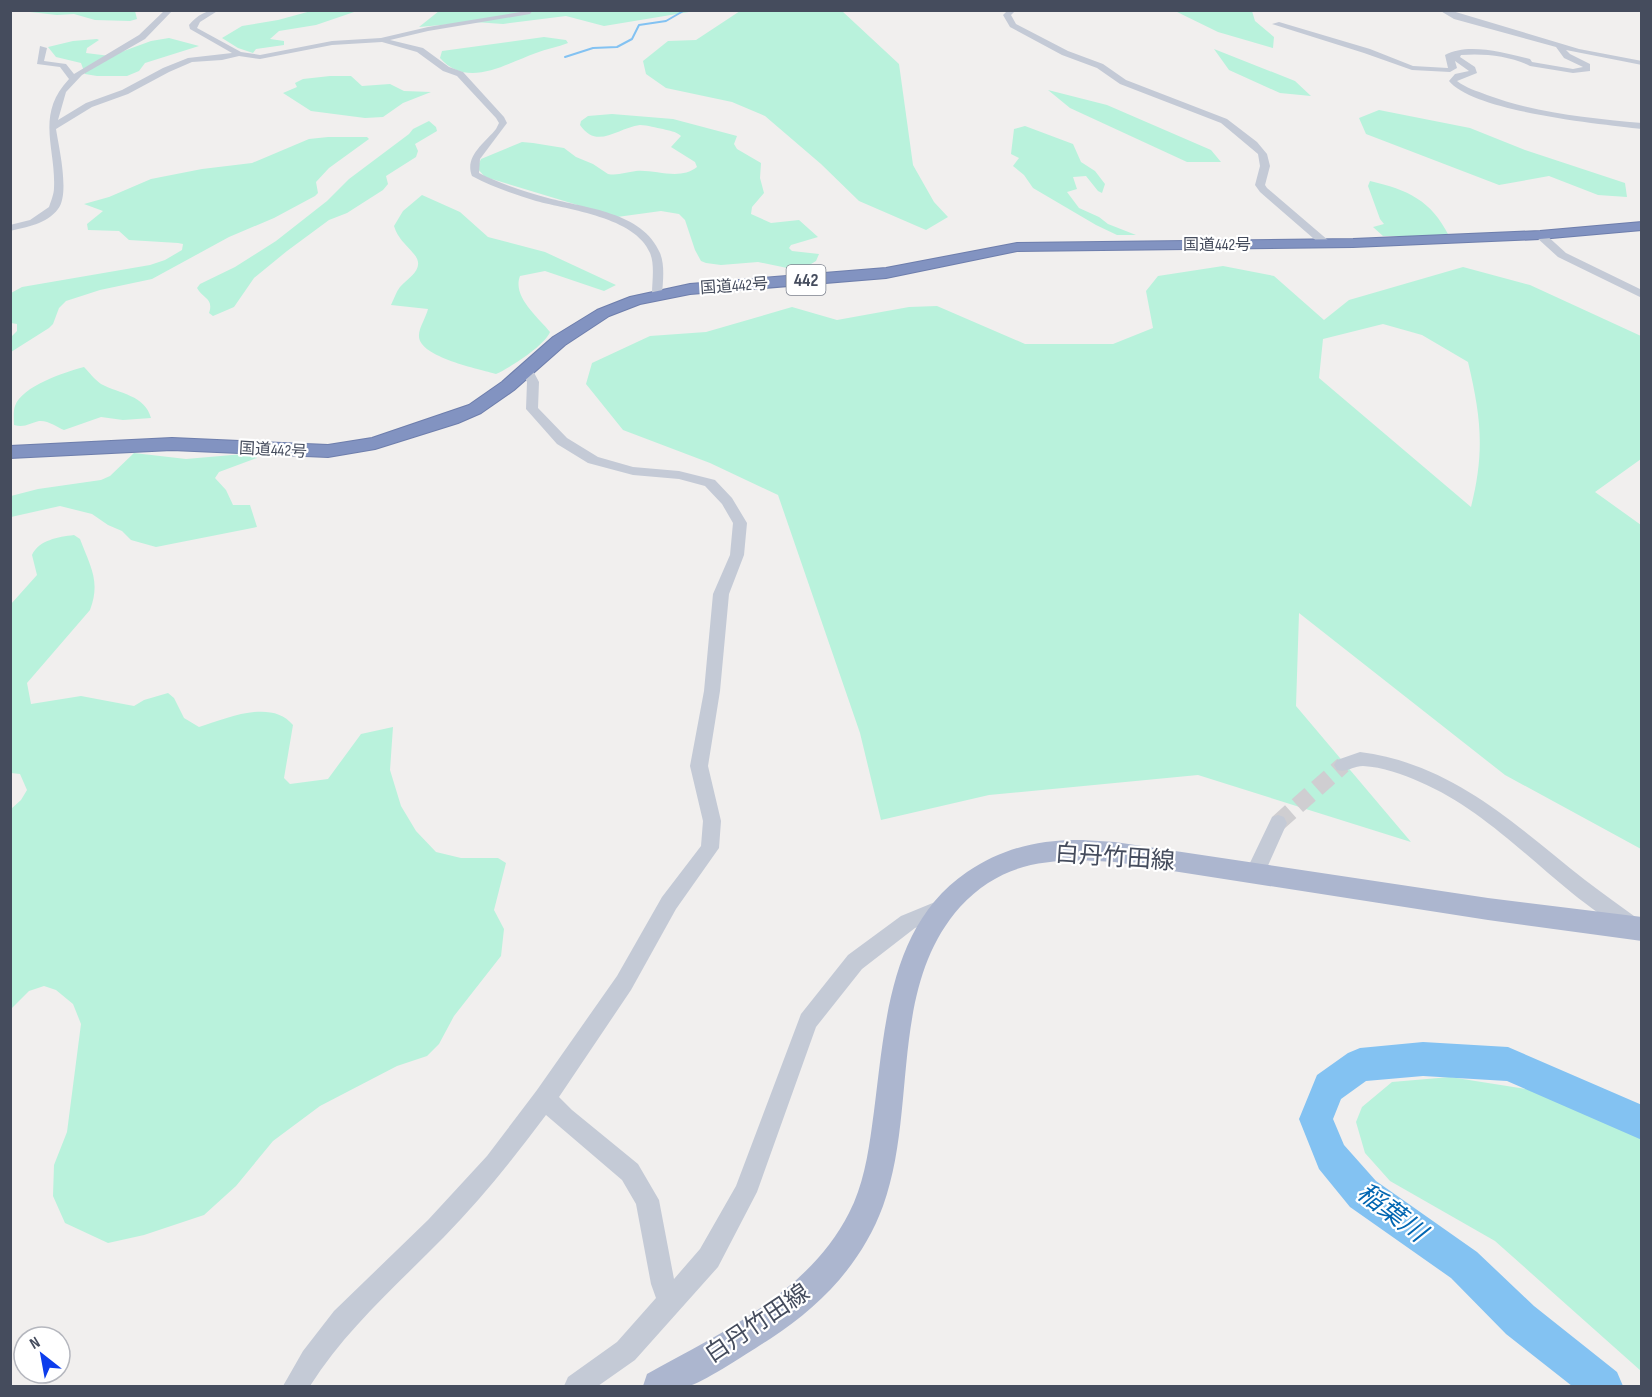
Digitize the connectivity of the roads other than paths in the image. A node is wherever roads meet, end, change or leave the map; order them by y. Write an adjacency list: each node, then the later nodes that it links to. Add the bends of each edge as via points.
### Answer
1 (170, 10): 13 (street, via 142,37)
2 (216, 10): 11 (street, via 197,20 194,29)
3 (1013, 10): 19 (street, via 1007,15 1013,25 1065,53 1100,66 1123,82 1224,121 1257,145 1264,153 1260,185 1263,190)
4 (1442, 10): 8 (street)
5 (530, 12): 7 (street)
6 (1276, 24): 10 (street, via 1412,68 1450,70 1453,68 1449,55)
7 (381, 40): 11 (street, via 332,43 260,57); 20 (street, via 420,50 460,74 500,117 500,131 476,157 475,174 518,192 623,223 639,232 656,254)
8 (1557, 44): 10 (street, via 1566,56 1586,64 1587,69 1573,71 1493,53); 12 (street)
9 (43, 48): 13 (street, via 40,62 59,63 68,68)
10 (1459, 52): 14 (street, via 1456,58 1473,73 1453,81 1483,96 1569,118)
11 (239, 54): 15 (street, via 182,63 89,105)
12 (1641, 63)
13 (72, 78): 15 (street, via 62,91)
14 (1641, 126)
15 (52, 128): 17 (street, via 59,189 54,207 34,222)
16 (1641, 226): 18 (highway, 国道442号 / 442)
17 (10, 228)
18 (1540, 235): 19 (highway, 国道442号 / 442); 21 (street, via 1562,255)
19 (1325, 243): 20 (highway, 国道442号 / 442, via 1017,247 886,273)
20 (657, 294): 22 (highway, 国道442号 / 442, via 621,305 582,324)
21 (1641, 296)
22 (526, 370): 23 (highway, 国道442号 / 442, via 495,396 451,419 351,448 303,451 172,444); 29 (street, via 533,382 531,409 562,441 610,466 710,483 740,523 736,555 721,594 712,691 699,766 712,821 710,848 669,903 629,975)
23 (10, 452)
24 (1343, 765): 28 (street, via 1360,759 1390,763 1454,790)
25 (1278, 823): 26 (street)
26 (1255, 873): 27 (main road, 白丹竹田線, via 1126,853 1069,849 1028,854 1001,864 976,878); 28 (main road, 白丹竹田線)
27 (940, 909): 30 (street, via 908,922 855,962 808,1021 745,1192 709,1258); 33 (main road, 白丹竹田線, via 913,962 903,999 884,1148 865,1213 851,1239 825,1275 794,1304)
28 (1639, 929)
29 (545, 1098): 30 (street, via 630,1172 647,1200 663,1284); 31 (street, via 488,1172 343,1320)
30 (670, 1301): 32 (street, via 626,1351)
31 (296, 1386)
32 (577, 1386)
33 (659, 1386)

